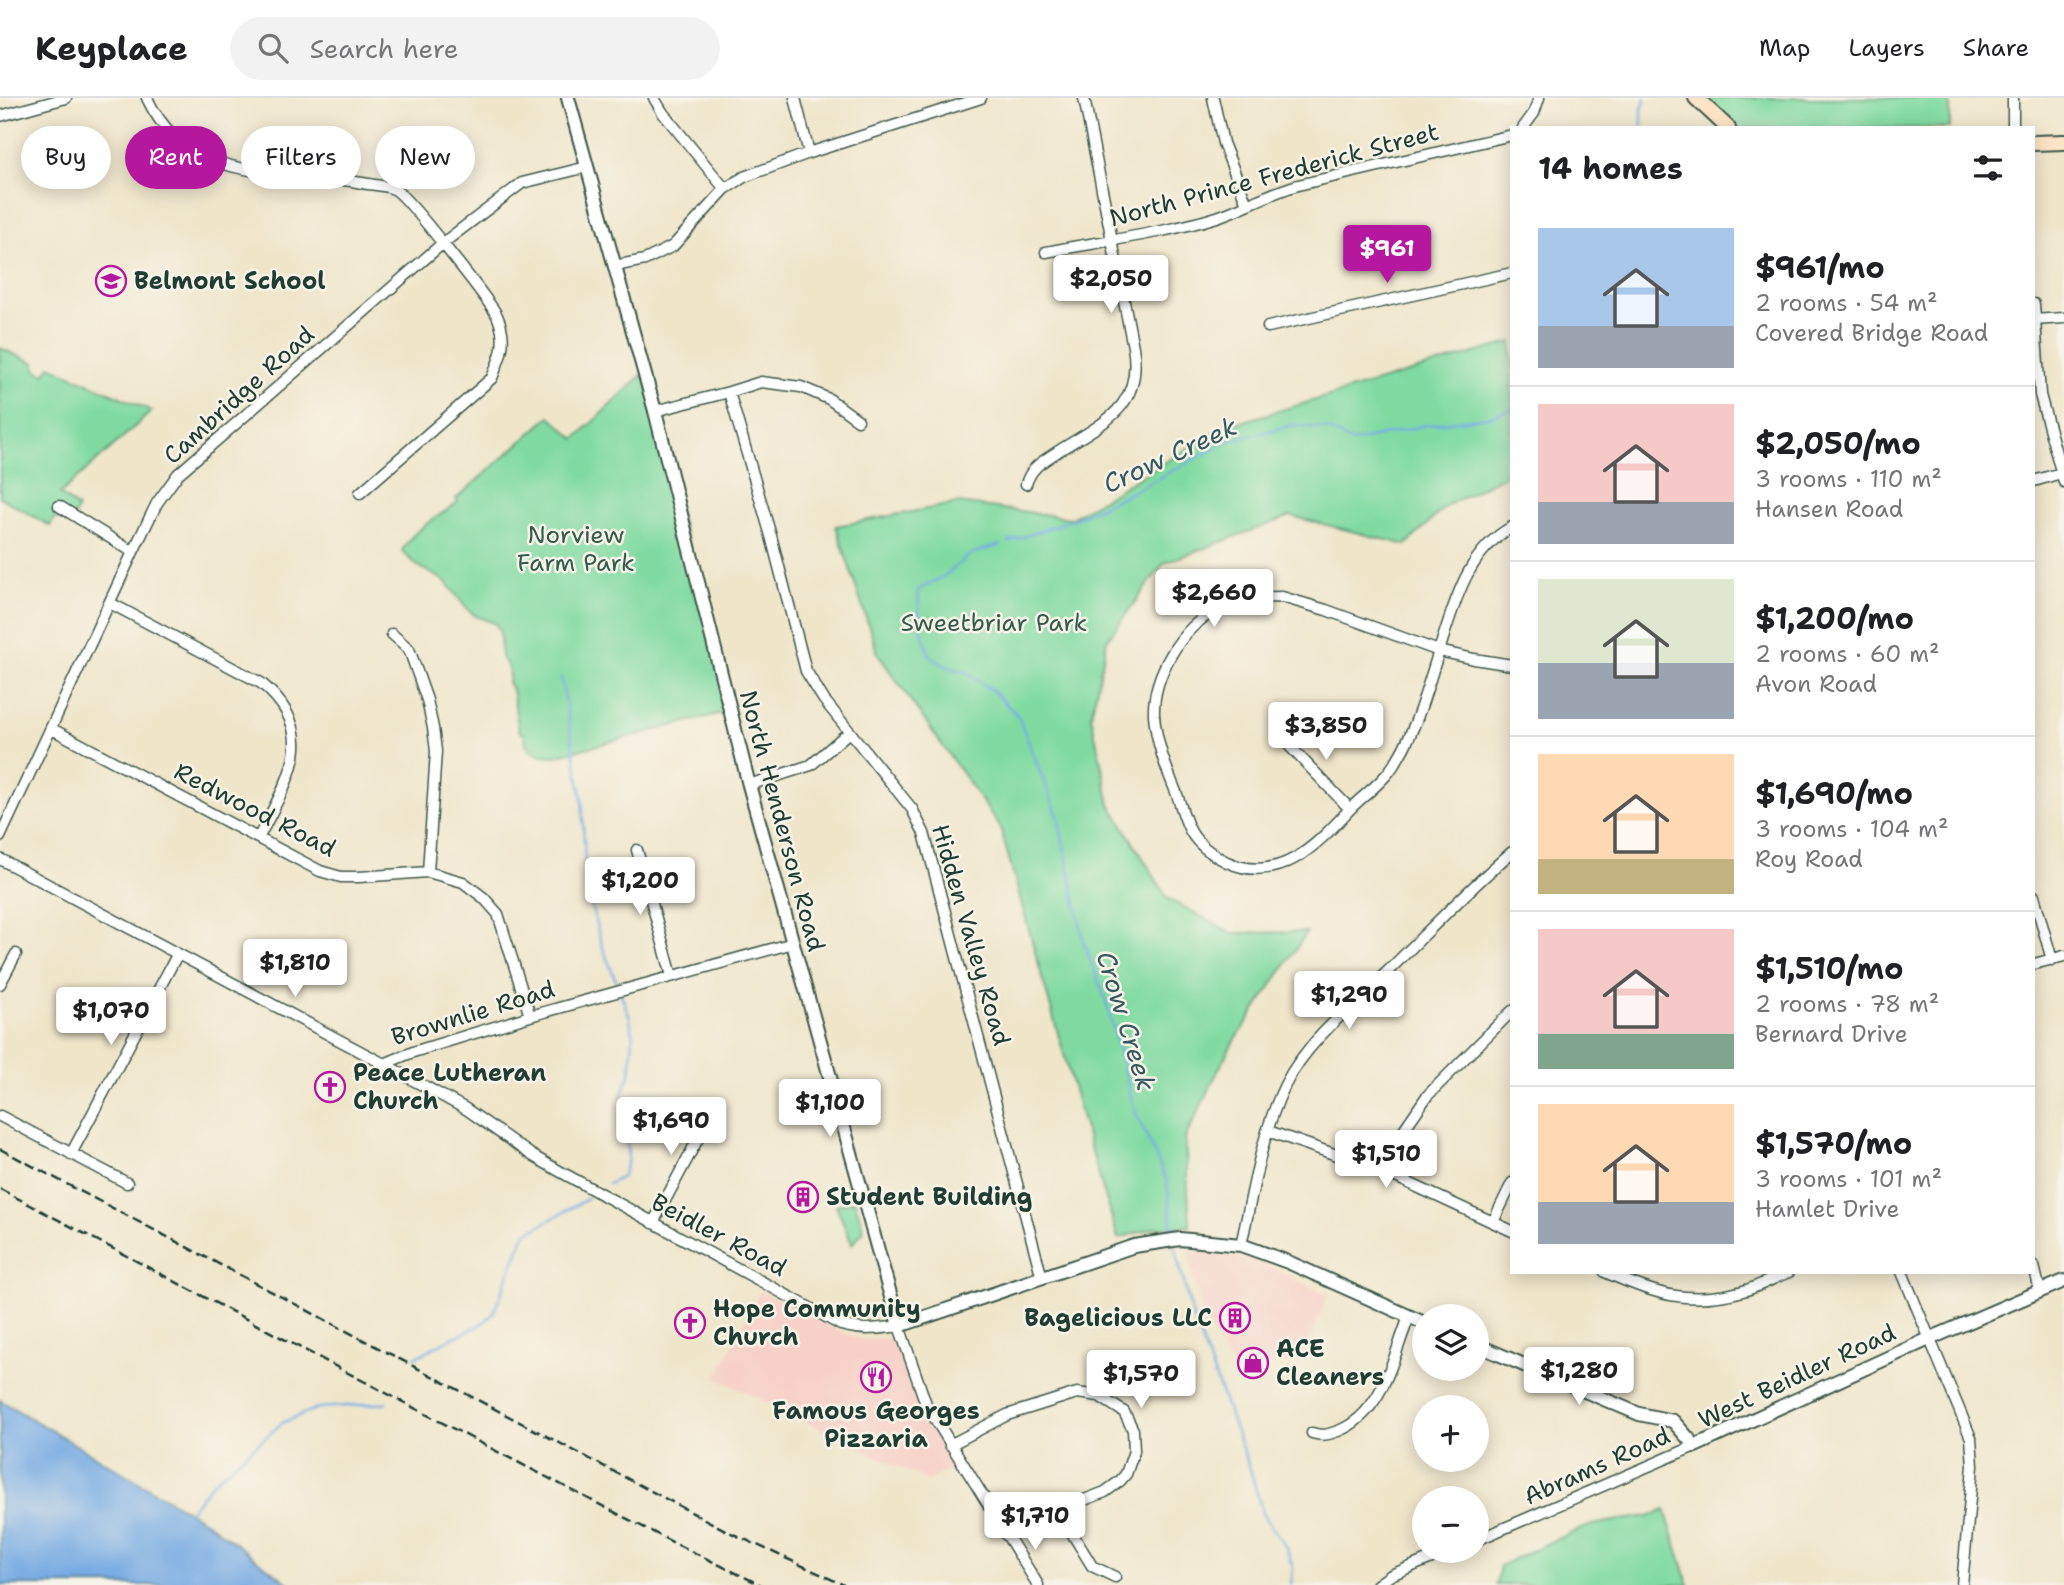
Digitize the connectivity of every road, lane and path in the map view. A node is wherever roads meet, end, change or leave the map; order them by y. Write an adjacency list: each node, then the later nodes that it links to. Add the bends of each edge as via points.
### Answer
1 (66, 98): 12 (street)
2 (147, 98): 24 (street, via 175,136 211,162 245,171 396,189)
3 (568, 98): 20 (street, North Henderson Road)
4 (654, 98): 21 (street)
5 (795, 98): 19 (street)
6 (981, 98): 19 (street)
7 (1084, 98): 23 (street)
8 (1213, 98): 22 (street, via 1223,143)
9 (1539, 98): 13 (street)
10 (1696, 98): 14 (main road)
11 (2013, 98): 15 (street)
12 (0, 116)
13 (1524, 126)
14 (1726, 126)
15 (2013, 126)
16 (1510, 135): 22 (street, North Prince Frederick Street, via 1293,186)
17 (2035, 142): 18 (main road)
18 (2064, 142)
19 (809, 153): 21 (street)
20 (587, 167): 24 (street, Cambridge Road, via 522,183); 26 (street, North Henderson Road)
21 (725, 188): 26 (street, via 673,246 645,260)
22 (1247, 204): 23 (street, North Prince Frederick Street, via 1215,217)
23 (1112, 239): 25 (street, North Prince Frederick Street); 37 (street, via 1135,357 1133,386 1111,416 1035,466)
24 (443, 243): 38 (street, via 496,313 502,354 492,378); 41 (street, Cambridge Road, via 178,474 157,503)
25 (1046, 252)
26 (614, 266): 33 (street, North Henderson Road)
27 (1510, 272): 30 (street)
28 (2064, 318): 29 (street)
29 (2035, 320)
30 (1268, 327)
31 (2035, 332): 35 (street, via 2040,394)
32 (729, 393): 33 (street); 34 (street, via 761,382 801,387); 47 (street, Hidden Valley Road, via 802,662 813,686)
33 (655, 411): 49 (street, North Henderson Road)
34 (858, 420)
35 (2063, 475): 36 (street)
36 (2035, 481)
37 (1026, 484)
38 (360, 493)
39 (59, 506): 41 (street)
40 (1510, 528): 44 (street, via 1494,536 1472,565)
41 (133, 552): 42 (street, Cambridge Road)
42 (110, 603): 46 (street, Cambridge Road); 52 (street, via 261,683 286,708 294,765)
43 (392, 634): 56 (street, via 409,649 428,700 433,729 436,751)
44 (1438, 651): 45 (street); 50 (street, via 1402,750 1389,771); 50 (street, via 1282,597 1257,598 1235,602 1201,618 1162,668 1154,716 1160,746 1189,830 1198,843 1238,866 1259,870 1284,865 1320,840)
45 (1510, 664)
46 (52, 729): 51 (street, Cambridge Road); 52 (street, Redwood Road)
47 (849, 732): 49 (street, via 811,765); 84 (street, Hidden Valley Road, via 912,809 924,833)
48 (1280, 736): 50 (street)
49 (749, 785): 58 (street, North Henderson Road)
50 (1350, 809)
51 (0, 837)
52 (259, 837): 56 (street, Redwood Road, via 320,871 341,877)
53 (637, 850): 64 (street)
54 (1510, 854): 71 (street, via 1470,887 1313,1044 1287,1081)
55 (0, 859): 60 (street, Brownlie Road)
56 (428, 872): 67 (street, Redwood Road, via 463,882 498,914)
57 (2035, 900): 62 (street)
58 (793, 943): 64 (street, Brownlie Road); 89 (street, North Henderson Road)
59 (16, 954): 65 (street)
60 (177, 955): 68 (street, Brownlie Road); 72 (street)
61 (2064, 956): 62 (street)
62 (2052, 960): 63 (street)
63 (2035, 964)
64 (672, 976): 67 (street, Brownlie Road)
65 (0, 984)
66 (1510, 1013): 73 (street, via 1427,1096 1399,1137)
67 (530, 1016): 68 (street, Brownlie Road)
68 (384, 1064): 77 (street, Beidler Road)
69 (716, 1105): 77 (street)
70 (0, 1116): 72 (street)
71 (1268, 1131): 73 (street); 79 (street)
72 (71, 1154): 74 (street)
73 (1385, 1172): 76 (street)
74 (127, 1183)
75 (1510, 1187): 76 (street)
76 (1493, 1222): 78 (street)
77 (653, 1223): 89 (street, Beidler Road, via 841,1325 857,1330)
78 (1510, 1230)
79 (1241, 1245): 84 (street, via 1166,1240 1134,1246); 87 (street, via 1306,1269)
80 (2035, 1270): 86 (street)
81 (1610, 1274): 83 (street, via 1652,1292 1688,1299 1745,1291)
82 (1903, 1274): 90 (street)
83 (1775, 1275)
84 (1042, 1278): 89 (street)
85 (2064, 1281): 86 (street, West Beidler Road)
86 (2040, 1291): 90 (street, West Beidler Road)
87 (1409, 1317): 88 (street); 92 (street, via 1366,1414 1323,1436)
88 (1412, 1318)
89 (899, 1326): 93 (street, North Henderson Road, via 926,1404)
90 (1929, 1339): 94 (street, West Beidler Road); 102 (street, via 1964,1417 1973,1452)
91 (1489, 1350): 94 (street, West Beidler Road, via 1639,1414 1672,1421)
92 (1311, 1433)
93 (950, 1445): 95 (street, via 1007,1415 1077,1393 1108,1401 1124,1412 1133,1430 1134,1451 1127,1473 1105,1492); 96 (street, North Henderson Road)
94 (1695, 1446): 97 (street, Abrams Road)
95 (1058, 1510): 96 (street); 99 (street, via 1092,1566)
96 (1006, 1535): 100 (street)
97 (1489, 1535)
98 (1421, 1563): 101 (street)
99 (1115, 1577)
100 (1038, 1585)
101 (1377, 1585)
102 (1962, 1585)

